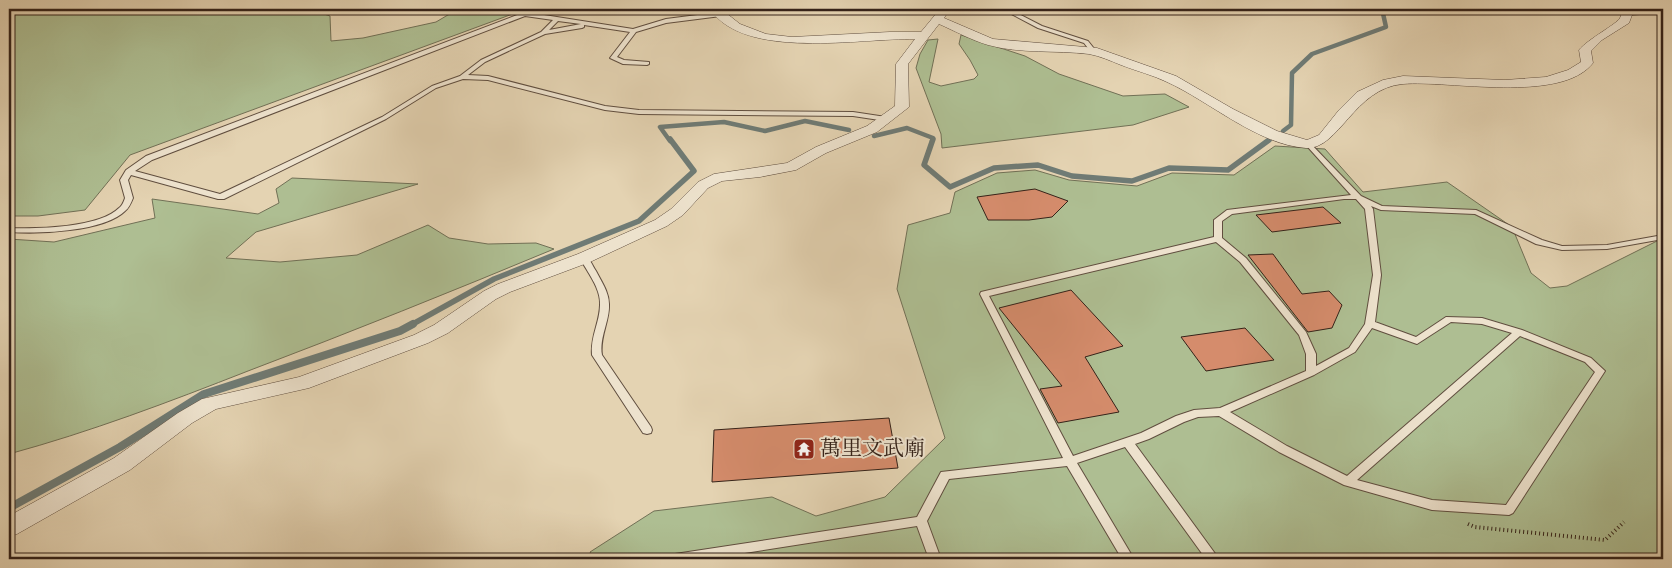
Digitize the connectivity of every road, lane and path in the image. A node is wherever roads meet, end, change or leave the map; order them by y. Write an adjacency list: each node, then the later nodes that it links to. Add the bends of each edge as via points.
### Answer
1 (1005, 9): 10 (lane, via 1040,27 1086,42)
2 (1663, 10): 14 (street, via 1627,13 1625,21 1585,50 1587,63 1572,73 1547,82 1505,84 1402,80 1376,87 1344,113 1324,138)
3 (718, 11): 7 (lane, via 648,25); 9 (street, via 744,30 764,36 801,40)
4 (941, 14): 9 (street); 10 (street, via 990,42)
5 (557, 19): 6 (lane); 8 (lane); 15 (lane, via 524,14 149,158)
6 (590, 25): 7 (lane); 8 (lane)
7 (634, 31): 11 (lane, via 612,58)
8 (543, 33): 12 (lane, via 483,61)
9 (924, 36): 13 (street, via 902,64 902,107)
10 (1093, 51): 14 (street, via 1172,80 1272,134)
11 (647, 63)
12 (462, 77): 13 (lane, via 488,78 605,108 639,112 852,114); 15 (lane, via 434,87 384,118 221,197)
13 (886, 119): 20 (street, via 872,129 820,150 791,166 719,177 703,185 677,212 661,223)
14 (1308, 144): 16 (lane)
15 (128, 172): 17 (lane, via 124,180 129,198 126,204 122,211 101,222 57,229)
16 (1357, 198): 18 (lane, via 1381,208 1476,212 1539,242 1562,248 1607,248); 19 (lane, via 1306,201 1230,212 1218,220); 21 (lane, via 1368,209 1374,243 1377,275)
17 (9, 230)
18 (1663, 237)
19 (1218, 239): 23 (lane, via 1243,260 1303,334 1311,354); 27 (lane, via 984,294)
20 (584, 258): 25 (lane, via 604,296 605,306 595,346 597,355); 32 (street, via 504,288 421,339 302,383 209,404 122,464)
21 (1370, 324): 22 (lane, via 1418,341 1449,319 1482,321); 23 (lane, via 1352,350)
22 (1519, 332): 28 (lane); 28 (lane, via 1588,360 1600,371 1510,510 1432,505)
23 (1311, 373): 24 (lane)
24 (1221, 412): 26 (lane, via 1198,413); 28 (lane)
25 (647, 430)
26 (1127, 441): 27 (lane); 36 (lane)
27 (1070, 461): 29 (lane, via 945,475); 35 (lane)
28 (1348, 482)
29 (921, 521): 33 (lane); 34 (lane)
30 (1624, 522): 31 (path, via 1605,540 1475,527)
31 (1467, 523)
32 (9, 527)
33 (676, 559)
34 (935, 559)
35 (1128, 559)
36 (1214, 559)

